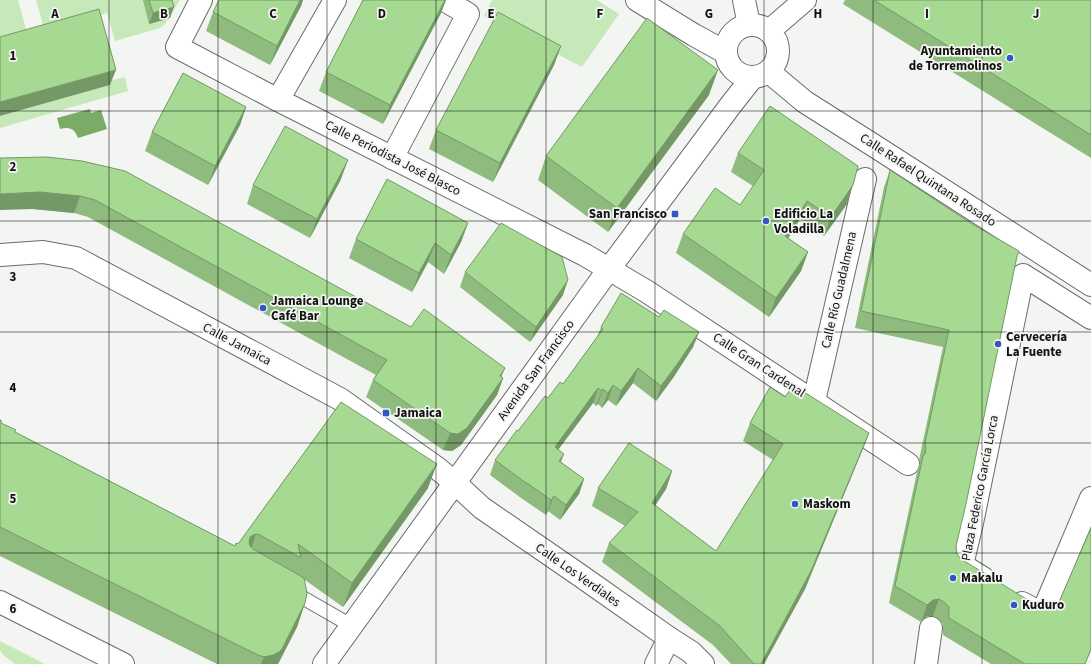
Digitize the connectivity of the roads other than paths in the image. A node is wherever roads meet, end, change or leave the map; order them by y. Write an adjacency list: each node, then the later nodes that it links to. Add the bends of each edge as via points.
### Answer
1 (201, 0): 10 (street, Calle Periodista José Blasco, via 177,47)
2 (335, 0): 10 (street)
3 (444, 0): 11 (street, via 468,14)
4 (636, 0): 8 (street)
5 (744, 0): 7 (street)
6 (805, 0): 7 (street)
7 (759, 28): 8 (street, via 736,29 726,43); 9 (street, via 775,38 778,47 775,64)
8 (725, 52): 9 (street, via 732,69 739,74 746,77)
9 (761, 75): 14 (street, Avenida San Francisco, via 725,112); 15 (street, Calle Rafael Quintana Rosado)
10 (278, 100): 11 (street, Calle Periodista José Blasco)
11 (392, 158): 14 (street, Calle Periodista José Blasco)
12 (865, 179): 17 (street, Calle Río Guadalmena)
13 (0, 255): 19 (street, Calle Jamaica, via 43,252 76,258 340,399 438,468)
14 (609, 268): 17 (street, Calle Gran Cardenal); 19 (street, Avenida San Francisco)
15 (1091, 285)
16 (1091, 318): 20 (street, Plaza Federico García Lorca, via 1023,275 962,565 1042,614)
17 (814, 401): 18 (street, Calle Gran Cardenal)
18 (908, 464)
19 (455, 483): 23 (street, Avenida San Francisco); 25 (street, Calle Los Verdiales, via 482,508)
20 (1091, 498)
21 (283, 586): 23 (lane)
22 (0, 602): 26 (street)
23 (352, 626): 27 (street, Avenida San Francisco)
24 (931, 628): 30 (street)
25 (669, 638): 28 (street); 29 (street, Calle Los Verdiales)
26 (124, 664)
27 (324, 664)
28 (656, 664)
29 (704, 664)
30 (926, 664)

